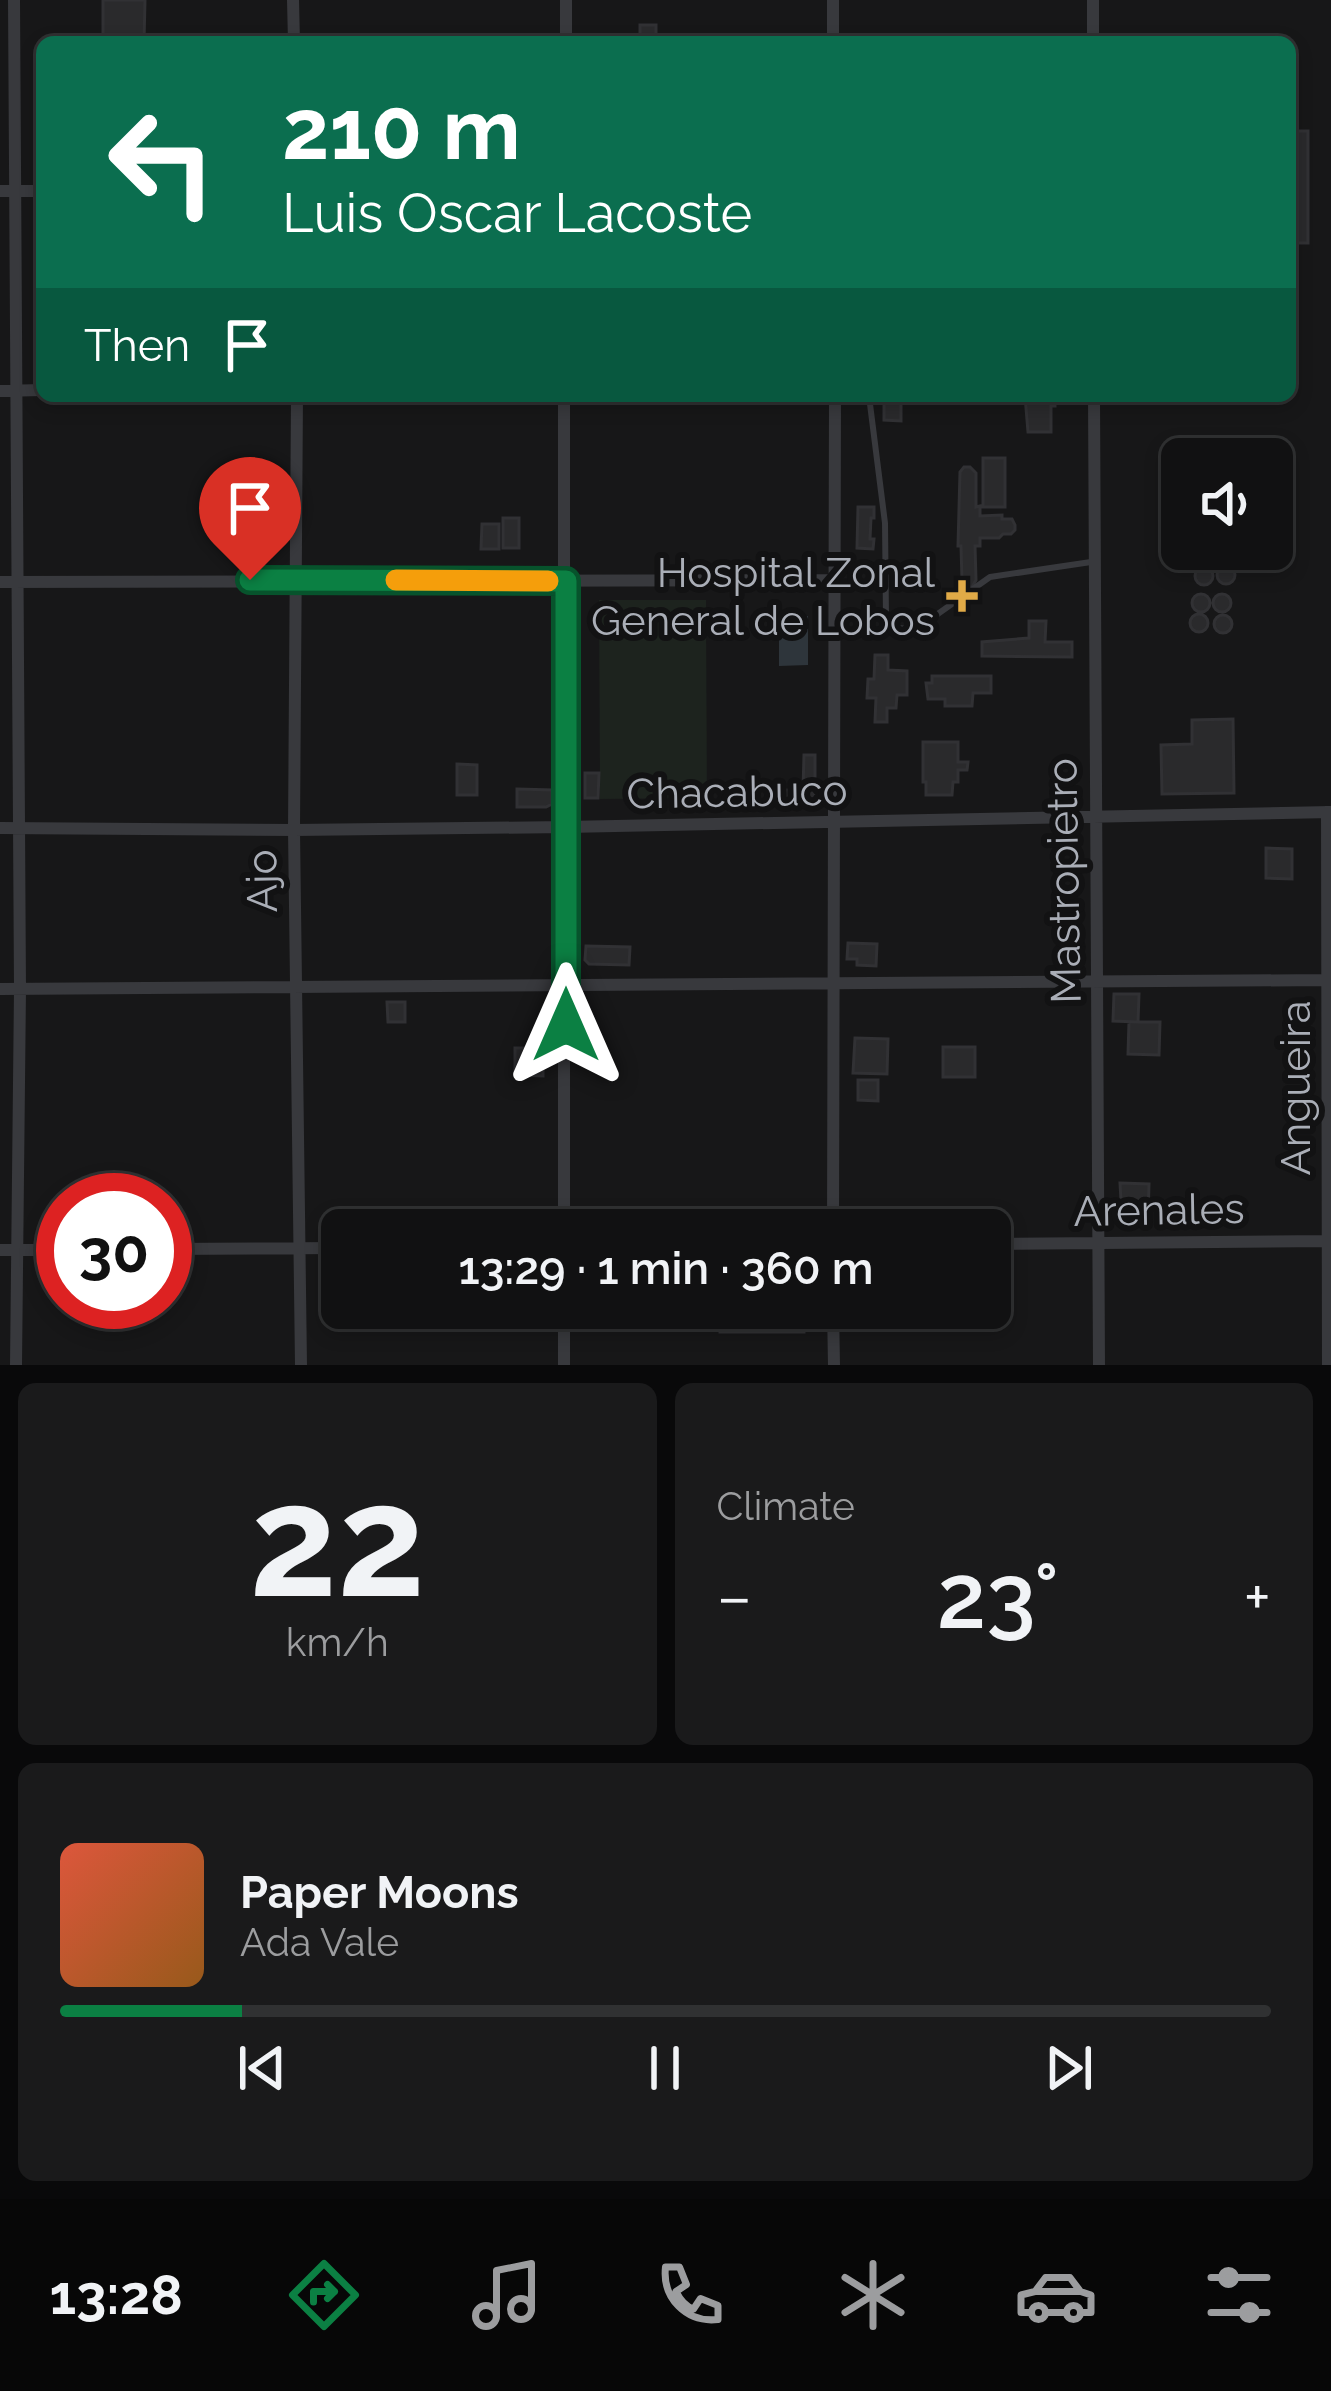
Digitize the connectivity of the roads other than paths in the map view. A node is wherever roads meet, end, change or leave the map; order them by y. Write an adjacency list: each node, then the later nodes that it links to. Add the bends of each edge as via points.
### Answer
1 (14, 0): 11 (street)
2 (293, 0): 6 (street)
3 (566, 0): 7 (street)
4 (833, 0): 8 (street)
5 (1093, 0): 9 (street)
6 (294, 36)
7 (566, 36)
8 (833, 36)
9 (1093, 36)
10 (0, 191): 11 (street)
11 (16, 191): 12 (street); 15 (street)
12 (36, 191)
13 (36, 390): 15 (street)
14 (0, 391): 15 (street)
15 (17, 391): 26 (street)
16 (297, 402): 22 (street, Ajo)
17 (565, 402): 24 (street)
18 (835, 402): 23 (street)
19 (870, 402): 21 (lane, via 885,524 886,618 895,628 912,629 990,577)
20 (1094, 402): 21 (street, Mastropietro)
21 (1095, 562): 28 (street, Mastropietro)
22 (297, 580): 24 (street); 26 (street); 33 (street, Ajo)
23 (835, 580): 24 (street); 29 (street)
24 (566, 581): 30 (street)
25 (0, 582): 26 (street)
26 (18, 582): 32 (street)
27 (1329, 812): 28 (street, Chacabuco); 34 (street, Angueira)
28 (1096, 818): 29 (street, Chacabuco); 35 (street, Mastropietro)
29 (832, 824): 30 (street, Chacabuco); 36 (street)
30 (566, 827): 33 (street, Chacabuco); 37 (street)
31 (0, 828): 32 (street, Chacabuco)
32 (19, 828): 33 (street, Chacabuco); 40 (street)
33 (295, 830): 38 (street, Ajo)
34 (1327, 980): 35 (street); 43 (street, Angueira)
35 (1100, 982): 36 (street); 45 (street, Mastropietro)
36 (832, 983): 37 (street); 42 (street)
37 (566, 984): 38 (street); 41 (street)
38 (297, 988): 40 (street); 46 (street, Ajo)
39 (0, 989): 40 (street)
40 (20, 989): 50 (street)
41 (564, 1209)
42 (833, 1209)
43 (1328, 1241): 45 (street, Arenales); 59 (street, Angueira)
44 (1011, 1244): 45 (street, Arenales)
45 (1100, 1244): 58 (street, Mastropietro)
46 (301, 1248): 47 (street); 48 (street); 55 (street, Ajo)
47 (321, 1248)
48 (192, 1249)
49 (0, 1250): 50 (street)
50 (19, 1250): 51 (street); 54 (street)
51 (36, 1250)
52 (564, 1329): 56 (street)
53 (833, 1329): 57 (street)
54 (16, 1365)
55 (301, 1365)
56 (564, 1365)
57 (834, 1365)
58 (1100, 1365)
59 (1328, 1365)

